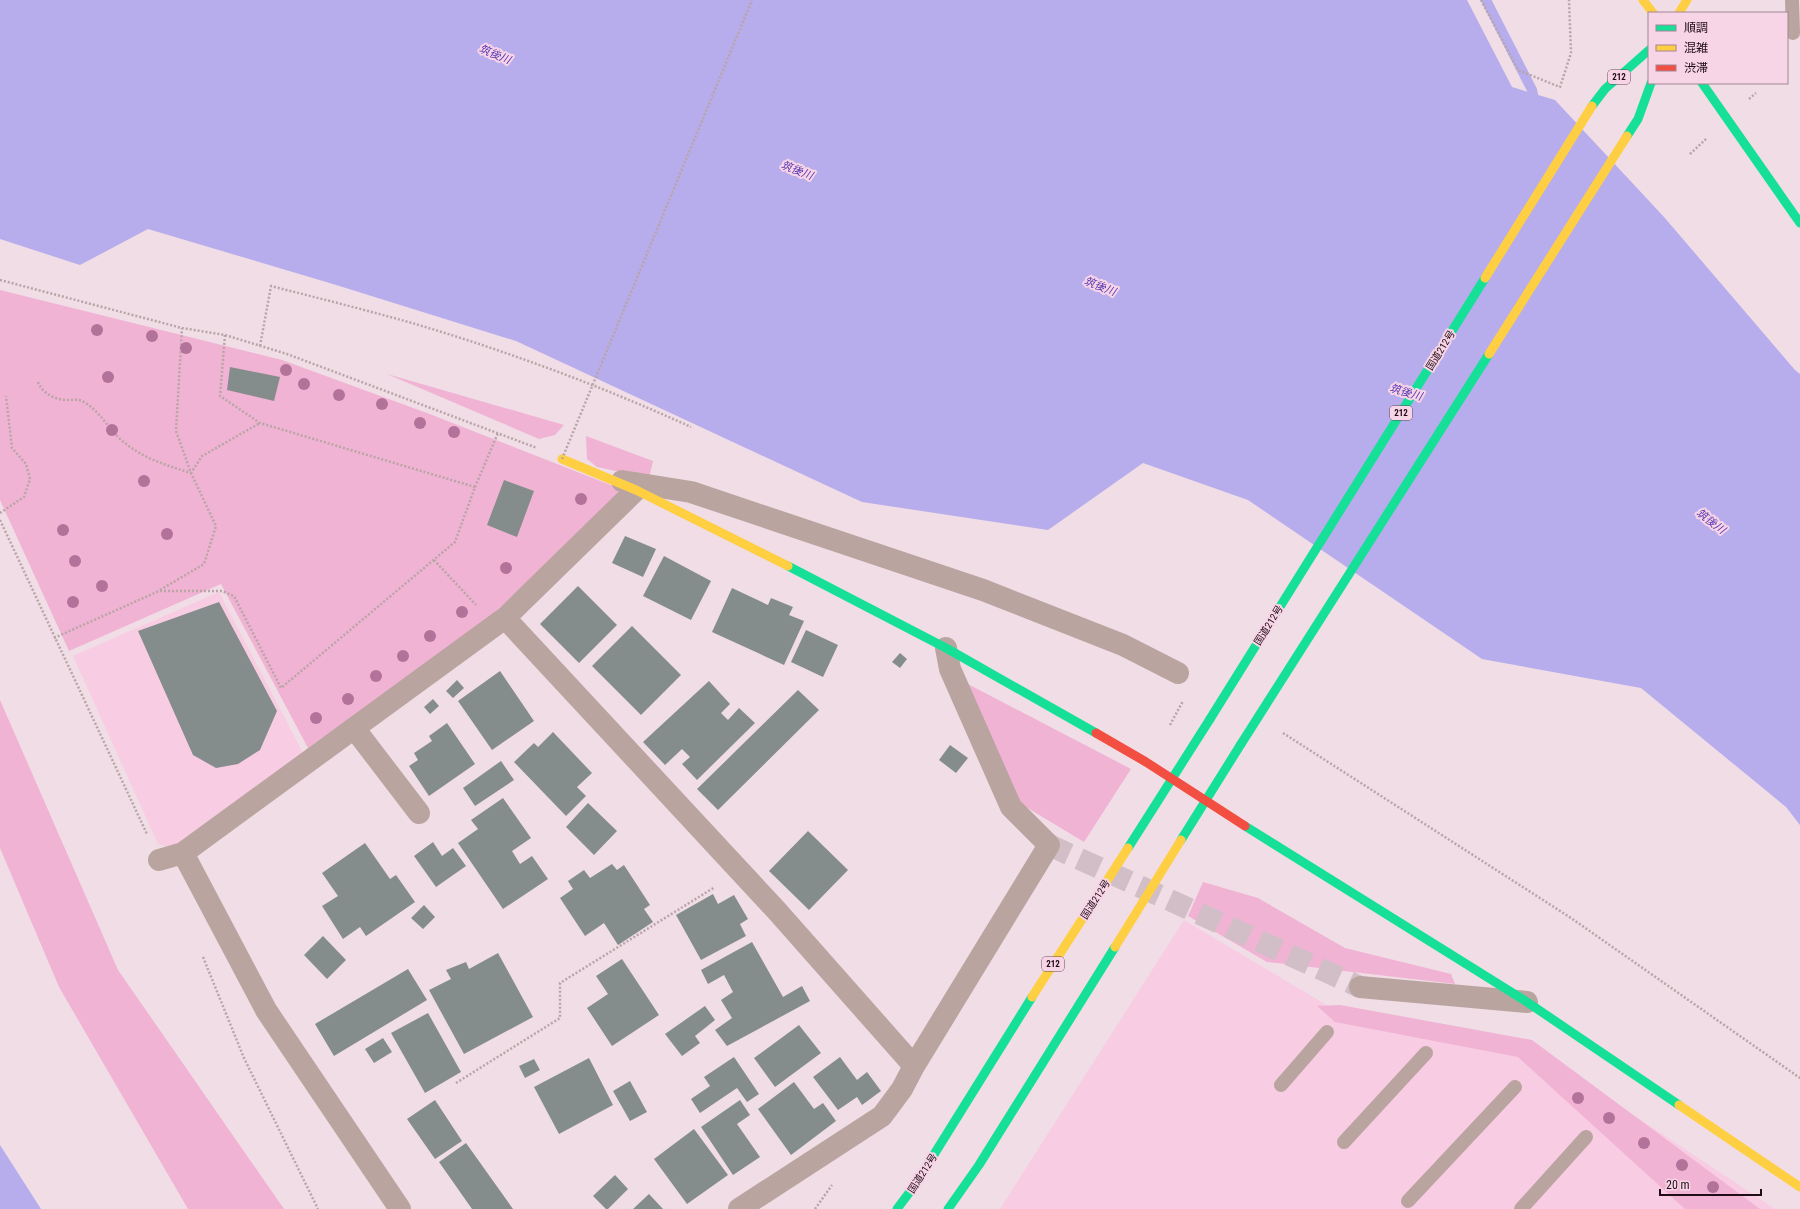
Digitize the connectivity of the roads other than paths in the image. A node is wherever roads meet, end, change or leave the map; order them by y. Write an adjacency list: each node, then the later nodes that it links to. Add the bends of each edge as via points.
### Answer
1 (1643, 0): 4 (main road)
2 (1687, 0): 5 (main road)
3 (1792, 0): 6 (lane)
4 (1652, 12)
5 (1681, 12)
6 (1793, 33)
7 (1648, 51): 18 (main road, 国道212号 / 212, bridge, via 1604,89 1592,106)
8 (1650, 84): 19 (main road, bridge, via 1638,119 1241,744)
9 (1703, 84): 10 (main road)
10 (1800, 223)
11 (559, 458): 12 (main road)
12 (609, 479): 13 (main road); 16 (street, via 691,492 983,590 1123,644)
13 (636, 490): 14 (street); 15 (main road)
14 (500, 622): 17 (street); 27 (street, via 741,871)
15 (946, 648): 18 (main road); 27 (street, via 950,669 1011,808 1049,845)
16 (1178, 673)
17 (354, 728): 20 (street); 21 (street)
18 (1172, 779): 19 (main road); 36 (main road, 国道212号 / 212, via 986,1069 915,1185)
19 (1207, 802): 24 (main road); 37 (main road)
20 (419, 813)
21 (183, 853): 22 (street); 34 (street, via 266,1010)
22 (160, 860)
23 (1360, 987): 24 (street)
24 (1527, 1002): 32 (main road)
25 (1327, 1032): 28 (lane)
26 (1426, 1053): 31 (lane)
27 (914, 1066): 35 (street, via 902,1089 882,1116)
28 (1281, 1085)
29 (1515, 1087): 33 (lane)
30 (1586, 1137): 38 (lane)
31 (1344, 1142)
32 (1800, 1187)
33 (1408, 1200)
34 (400, 1209)
35 (739, 1209)
36 (897, 1209)
37 (948, 1209)
38 (1521, 1209)

